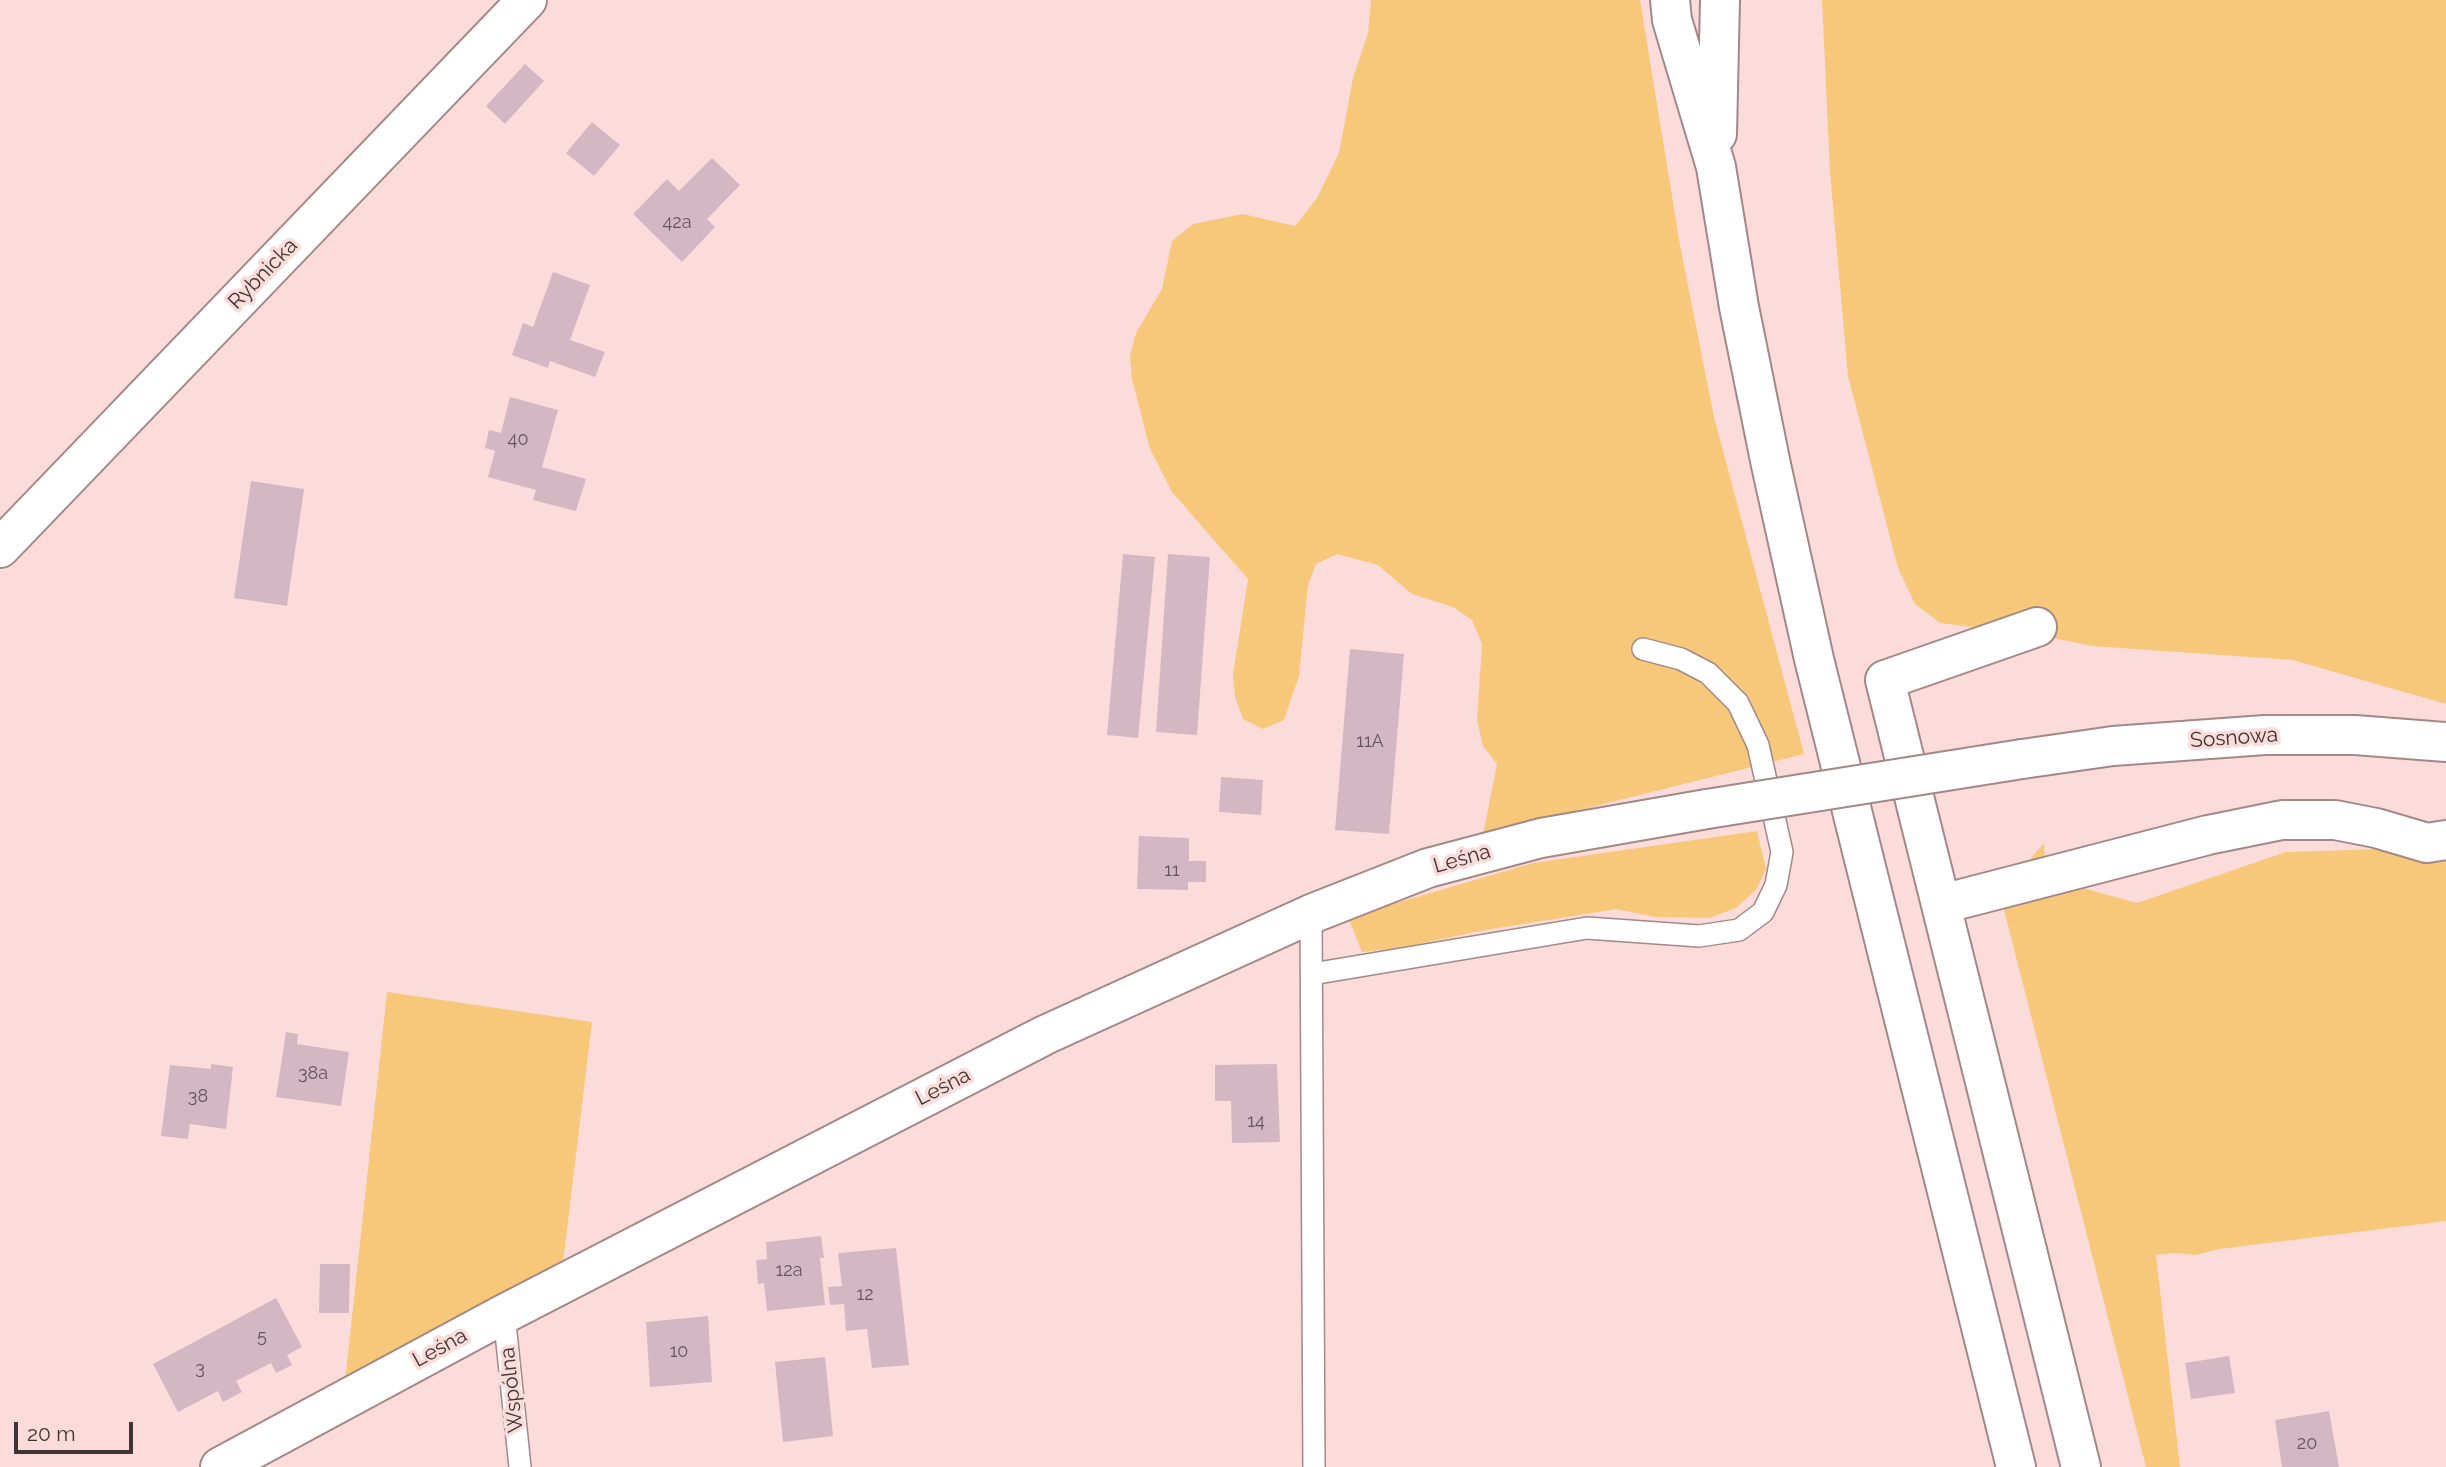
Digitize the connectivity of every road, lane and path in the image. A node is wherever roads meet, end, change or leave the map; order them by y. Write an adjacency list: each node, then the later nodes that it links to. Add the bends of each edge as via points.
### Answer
1 (527, 0): 5 (street, Rybnicka)
2 (1670, 0): 4 (street, via 1671,20)
3 (1720, 0): 4 (street)
4 (1716, 167): 18 (street, via 1742,320 1811,646)
5 (0, 548)
6 (2037, 627): 11 (street, via 1885,680)
7 (1643, 649): 13 (lane, via 1681,659 1708,673 1738,703 1758,745 1782,852 1776,885 1763,912 1740,930 1699,936 1587,928)
8 (2446, 742): 9 (street, Sosnowa, bridge, via 2265,735 2113,746)
9 (1707, 809): 12 (street, Leśna, via 1529,841 1428,868)
10 (2446, 840): 11 (street, via 2427,843 2335,820 2282,820 2194,838)
11 (1942, 904): 19 (street)
12 (1311, 914): 13 (lane); 14 (street, Leśna, via 1045,1035)
13 (1312, 974): 17 (lane)
14 (504, 1314): 15 (street, Leśna); 16 (lane, Wspólna)
15 (220, 1467)
16 (520, 1467)
17 (1314, 1467)
18 (2016, 1467)
19 (2081, 1467)

